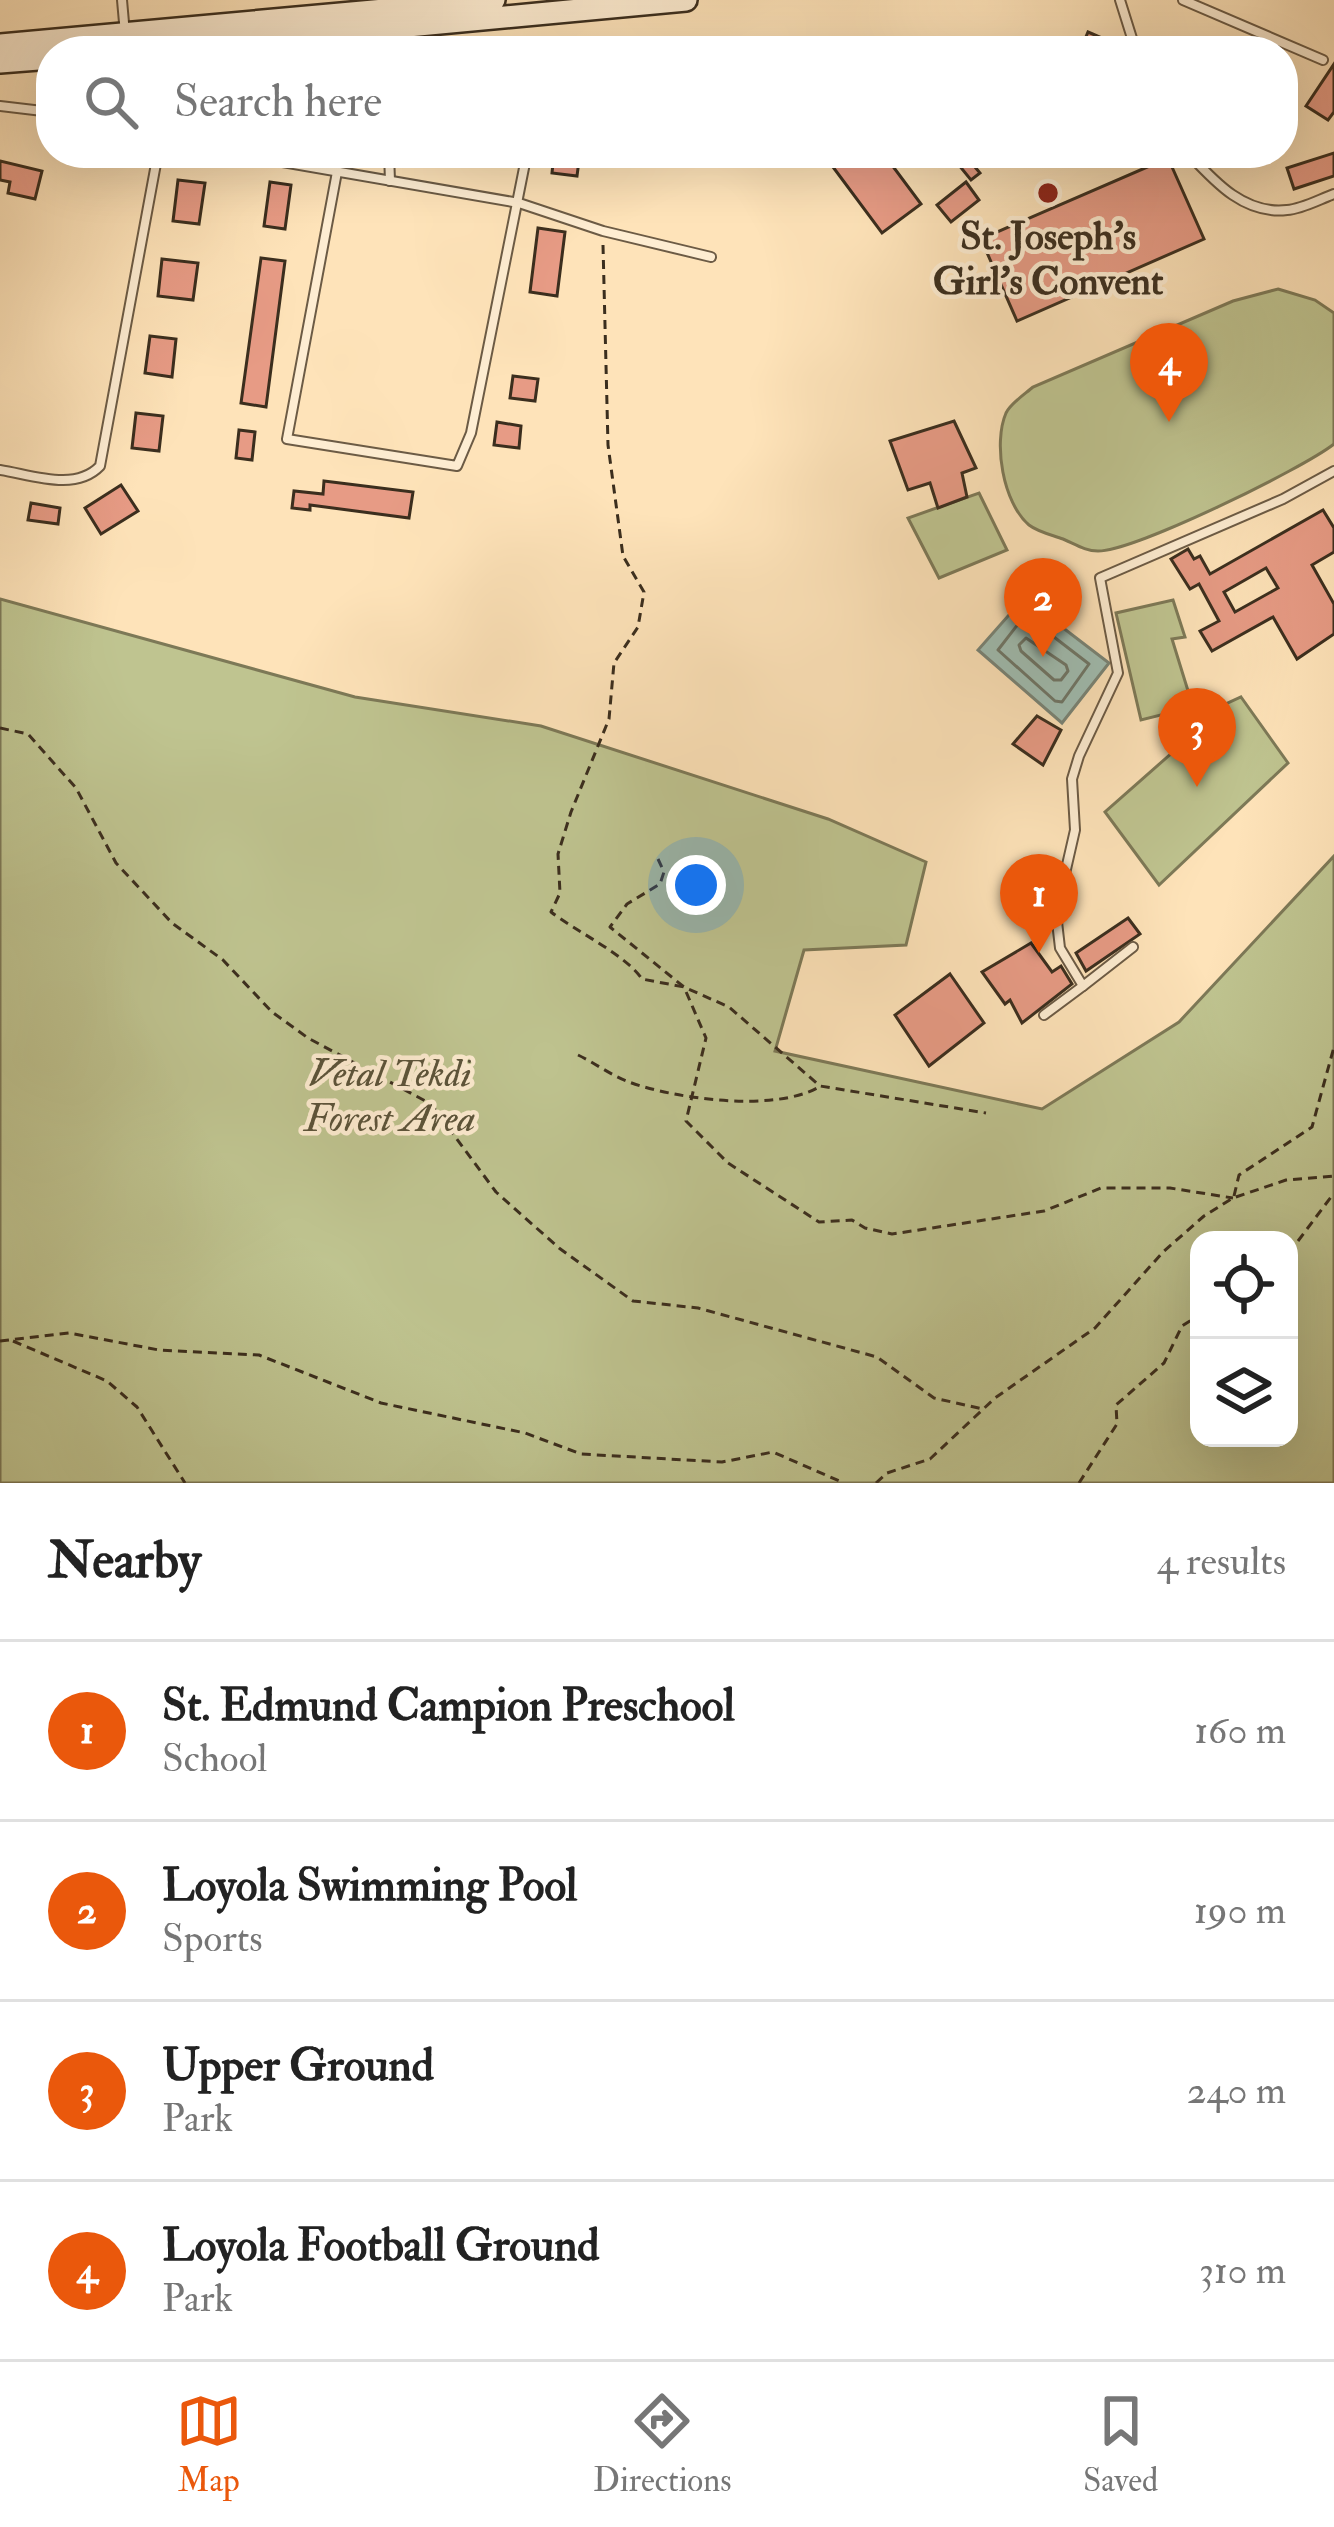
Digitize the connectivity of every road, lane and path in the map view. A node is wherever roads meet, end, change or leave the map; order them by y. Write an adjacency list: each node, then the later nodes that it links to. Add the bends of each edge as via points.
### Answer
1 (122, 0): 7 (lane)
2 (494, 0): 8 (main road)
3 (1120, 0): 10 (lane)
4 (1183, 0): 11 (lane)
5 (678, 1): 6 (main road)
6 (630, 3): 9 (main road)
7 (132, 36)
8 (193, 36)
9 (221, 36)
10 (1131, 36)
11 (1266, 36)
12 (36, 44): 13 (main road)
13 (0, 45)
14 (1298, 50): 16 (lane)
15 (36, 59): 17 (main road)
16 (1323, 61)
17 (0, 62)
18 (0, 106): 19 (lane)
19 (36, 110)
20 (155, 168): 31 (lane, via 100,466 68,481)
21 (322, 168): 25 (lane)
22 (389, 168): 26 (lane)
23 (524, 168): 28 (lane)
24 (1201, 168): 27 (lane, via 1259,207 1288,211)
25 (337, 172): 26 (lane); 28 (lane, via 286,440 458,466)
26 (390, 182): 28 (lane)
27 (1334, 194)
28 (518, 203): 29 (lane)
29 (603, 230): 30 (lane); 37 (path, via 608,446 623,556 644,592 638,627 614,663 609,719 571,812 551,912 642,979)
30 (711, 257)
31 (0, 470)
32 (1334, 471): 36 (lane, via 1100,578 1118,673 1072,779 1075,830 1055,913 1060,948)
33 (0, 728): 51 (path, via 28,734 76,788 116,863 172,923 308,1038 431,1104 496,1192 633,1301 698,1308 878,1357 934,1398)
34 (658, 859): 37 (path, via 660,884 627,904 610,927)
35 (1133, 947): 36 (lane)
36 (1083, 986): 38 (lane)
37 (684, 987): 41 (path, via 729,1007); 42 (path, via 706,1038)
38 (1044, 1015)
39 (1334, 1047): 46 (path, via 1312,1127 1239,1175)
40 (578, 1054): 42 (path, via 629,1082)
41 (820, 1086): 42 (path, via 763,1102); 43 (path)
42 (692, 1098): 46 (path, via 686,1121 728,1163 819,1222 918,1232 1044,1211 1101,1188)
43 (986, 1113)
44 (1334, 1176): 46 (path, via 1286,1180)
45 (1334, 1193): 47 (path)
46 (1233, 1198): 51 (path, via 1162,1252 1095,1328)
47 (1298, 1241)
48 (1190, 1321): 55 (path, via 1164,1363 1116,1405 1117,1424)
49 (9, 1340): 50 (path); 52 (path, via 107,1381 137,1407); 53 (path, via 69,1333 159,1350 259,1355 381,1403 525,1432 581,1454 722,1462 773,1452)
50 (0, 1341)
51 (983, 1409): 54 (path, via 930,1460)
52 (185, 1483)
53 (844, 1483)
54 (876, 1483)
55 (1078, 1483)

